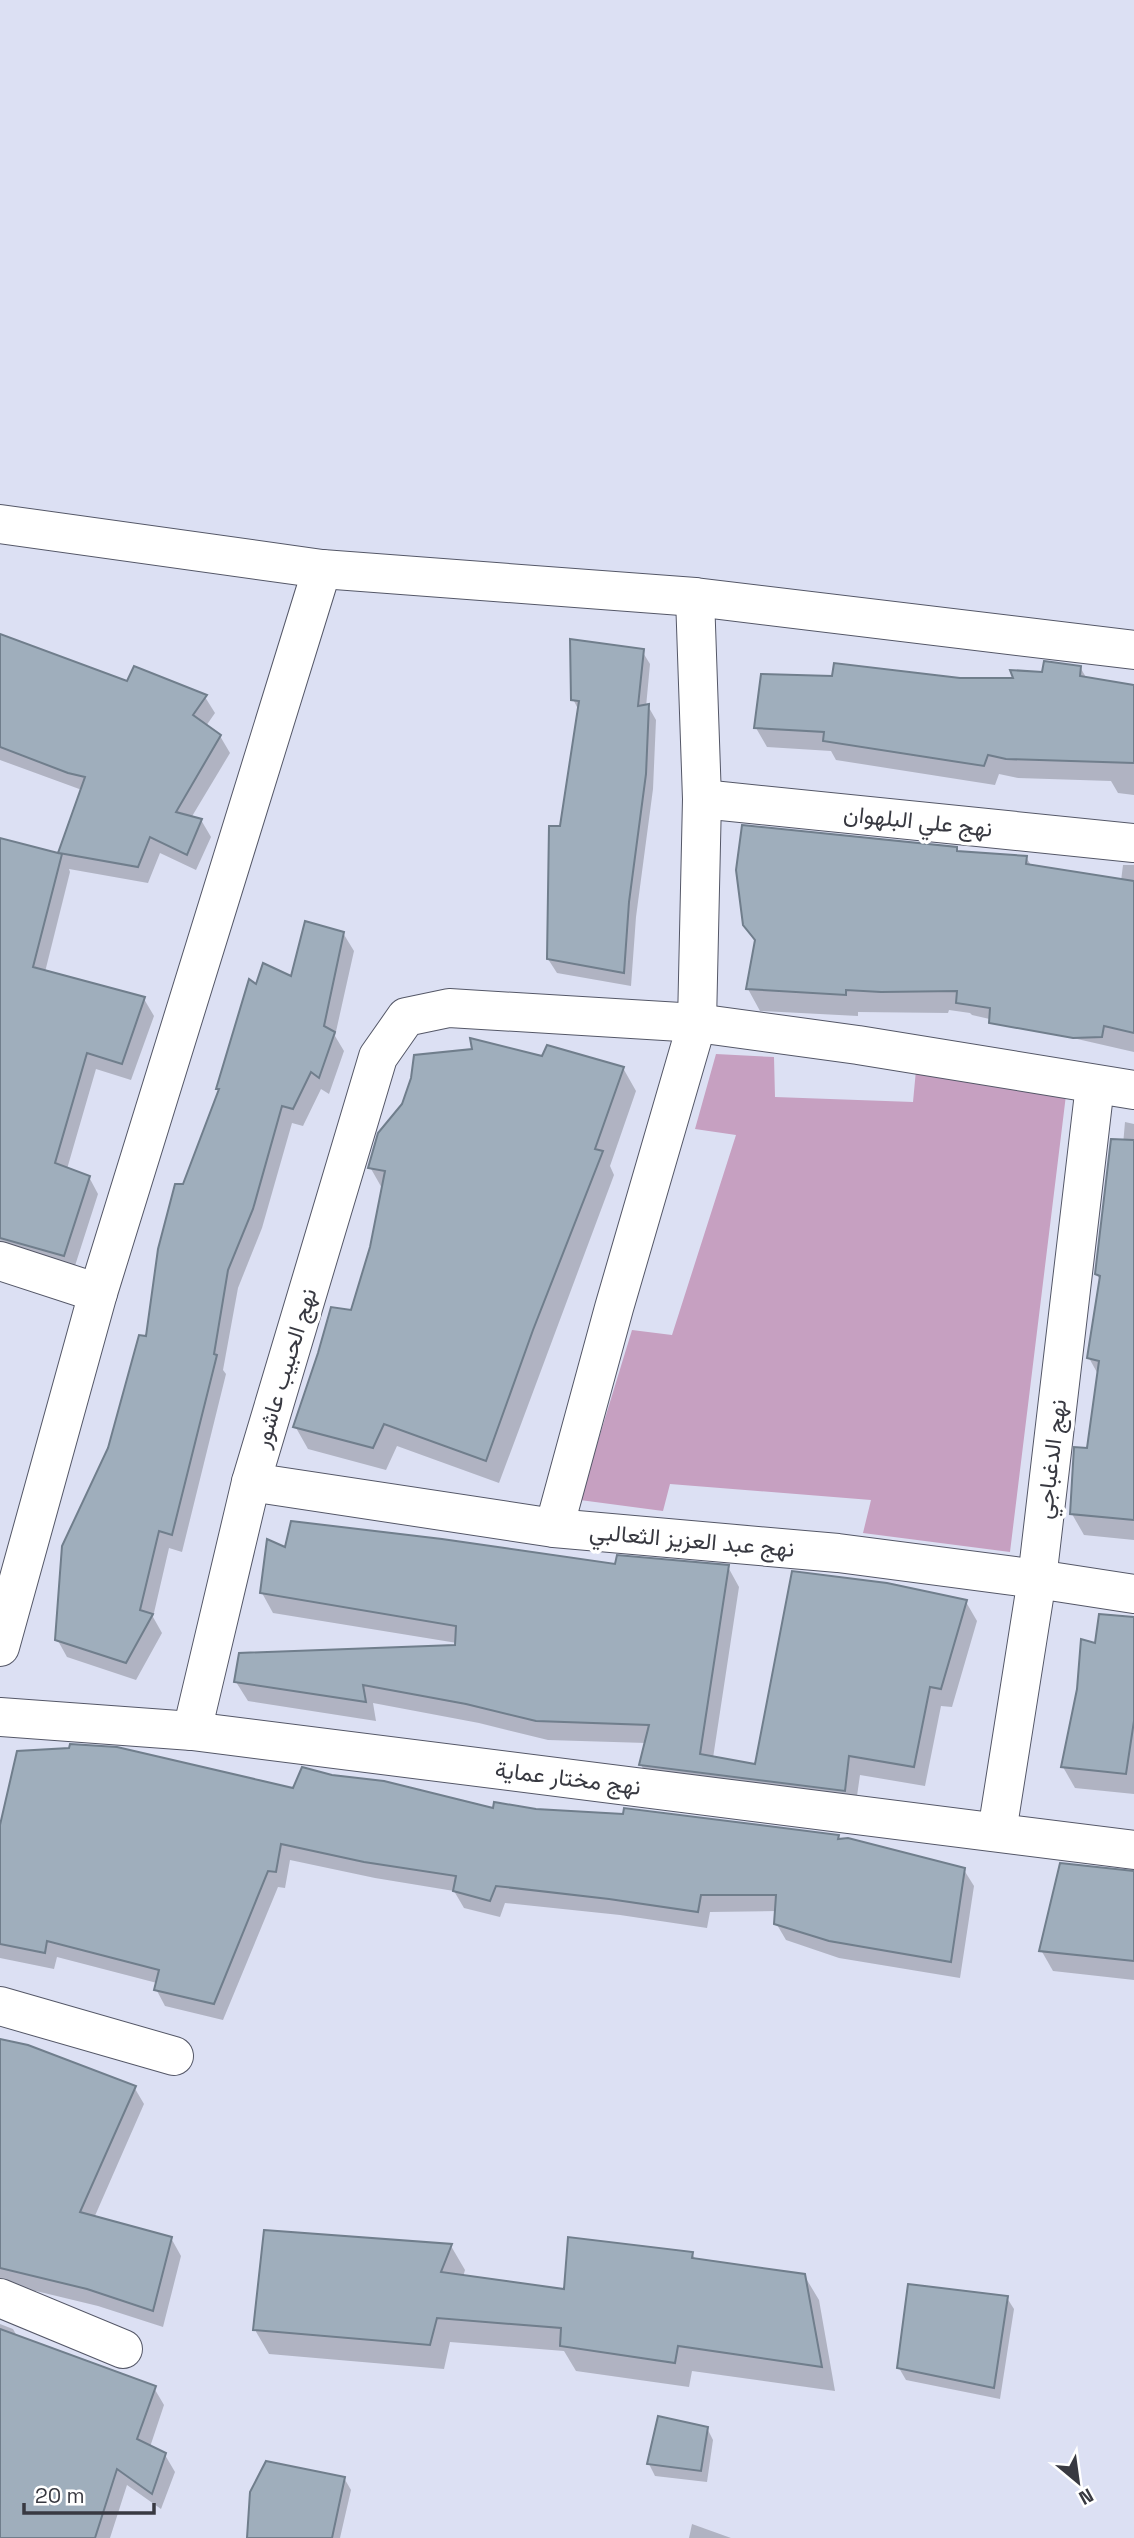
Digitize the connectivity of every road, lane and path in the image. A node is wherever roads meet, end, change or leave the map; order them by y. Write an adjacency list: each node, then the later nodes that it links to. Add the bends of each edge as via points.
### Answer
1 (2, 530): 2 (street)
2 (323, 569): 3 (street); 11 (street)
3 (695, 597): 4 (street); 5 (street)
4 (1134, 650)
5 (702, 799): 6 (street, نهج علي البلهوان); 7 (street)
6 (1134, 843)
7 (697, 1023): 8 (street); 12 (street, نهج الحبيب عاشور, via 449,1008 406,1017 378,1057); 13 (street)
8 (1095, 1085): 9 (street); 14 (street, نهج الدغباجي)
9 (1134, 1090)
10 (0, 1261): 11 (street)
11 (98, 1293): 16 (street)
12 (251, 1482): 13 (street, نهج عبد العزيز الثعالبي); 18 (street, نهج الحبيب عاشور)
13 (554, 1528): 14 (street, نهج عبد العزيز الثعالبي, via 838,1553)
14 (1037, 1578): 15 (street, نهج عبد العزيز الثعالبي); 19 (street, نهج الدغباجي)
15 (1134, 1594)
16 (0, 1647)
17 (0, 1717): 18 (street, نهج مختار عماية)
18 (192, 1731): 19 (street, نهج مختار عماية)
19 (997, 1832): 20 (street, نهج مختار عماية)
20 (1134, 1850)
21 (0, 2006): 22 (street)
22 (174, 2056)
23 (0, 2298): 24 (street)
24 (123, 2349)

